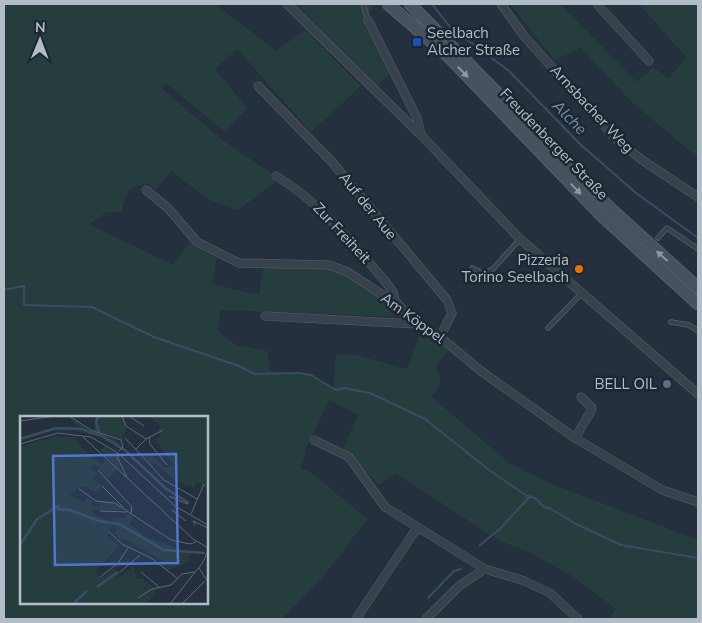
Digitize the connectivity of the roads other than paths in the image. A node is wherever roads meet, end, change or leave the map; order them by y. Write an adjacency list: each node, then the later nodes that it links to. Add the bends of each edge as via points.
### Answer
1 (287, 4): 10 (street)
2 (363, 4): 7 (lane)
3 (388, 4): 21 (main road, Freudenberger Straße, one-way to 21, via 428,37 602,216)
4 (410, 4): 18 (main road, Freudenberger Straße, one-way to 4, via 610,208)
5 (501, 4): 13 (street, Arnsbacher Weg, via 524,36 616,139)
6 (597, 4): 8 (street)
7 (368, 20): 10 (street, via 417,118)
8 (649, 61)
9 (258, 86): 27 (street, Auf der Aue, via 332,162 448,300 452,313)
10 (421, 135): 15 (street)
11 (276, 176): 20 (street, Zur Freiheit, via 299,189 325,214 385,281)
12 (146, 190): 20 (street, Am Köppel, via 168,208 197,242 222,256 239,263 310,264 339,268)
13 (698, 197)
14 (658, 238): 16 (lane, via 667,228)
15 (520, 239): 17 (lane, via 489,272 484,274); 19 (street)
16 (698, 249)
17 (472, 268)
18 (698, 288)
19 (582, 294): 25 (lane); 28 (street)
20 (395, 301): 24 (street, Am Köppel)
21 (698, 304)
22 (265, 316): 24 (street)
23 (671, 322): 26 (lane, via 689,325)
24 (417, 324): 27 (street, Am Köppel)
25 (548, 328)
26 (698, 332)
27 (440, 337): 30 (street, Am Köppel, via 481,371)
28 (698, 394)
29 (581, 397): 30 (street, via 592,411)
30 (575, 438): 32 (street, Am Köppel, via 662,490)
31 (314, 440): 33 (street, via 349,457 385,507)
32 (698, 502)
33 (417, 528): 34 (street); 35 (street)
34 (485, 569): 36 (street, via 459,586); 37 (street, via 550,593)
35 (356, 619)
36 (426, 619)
37 (578, 619)

